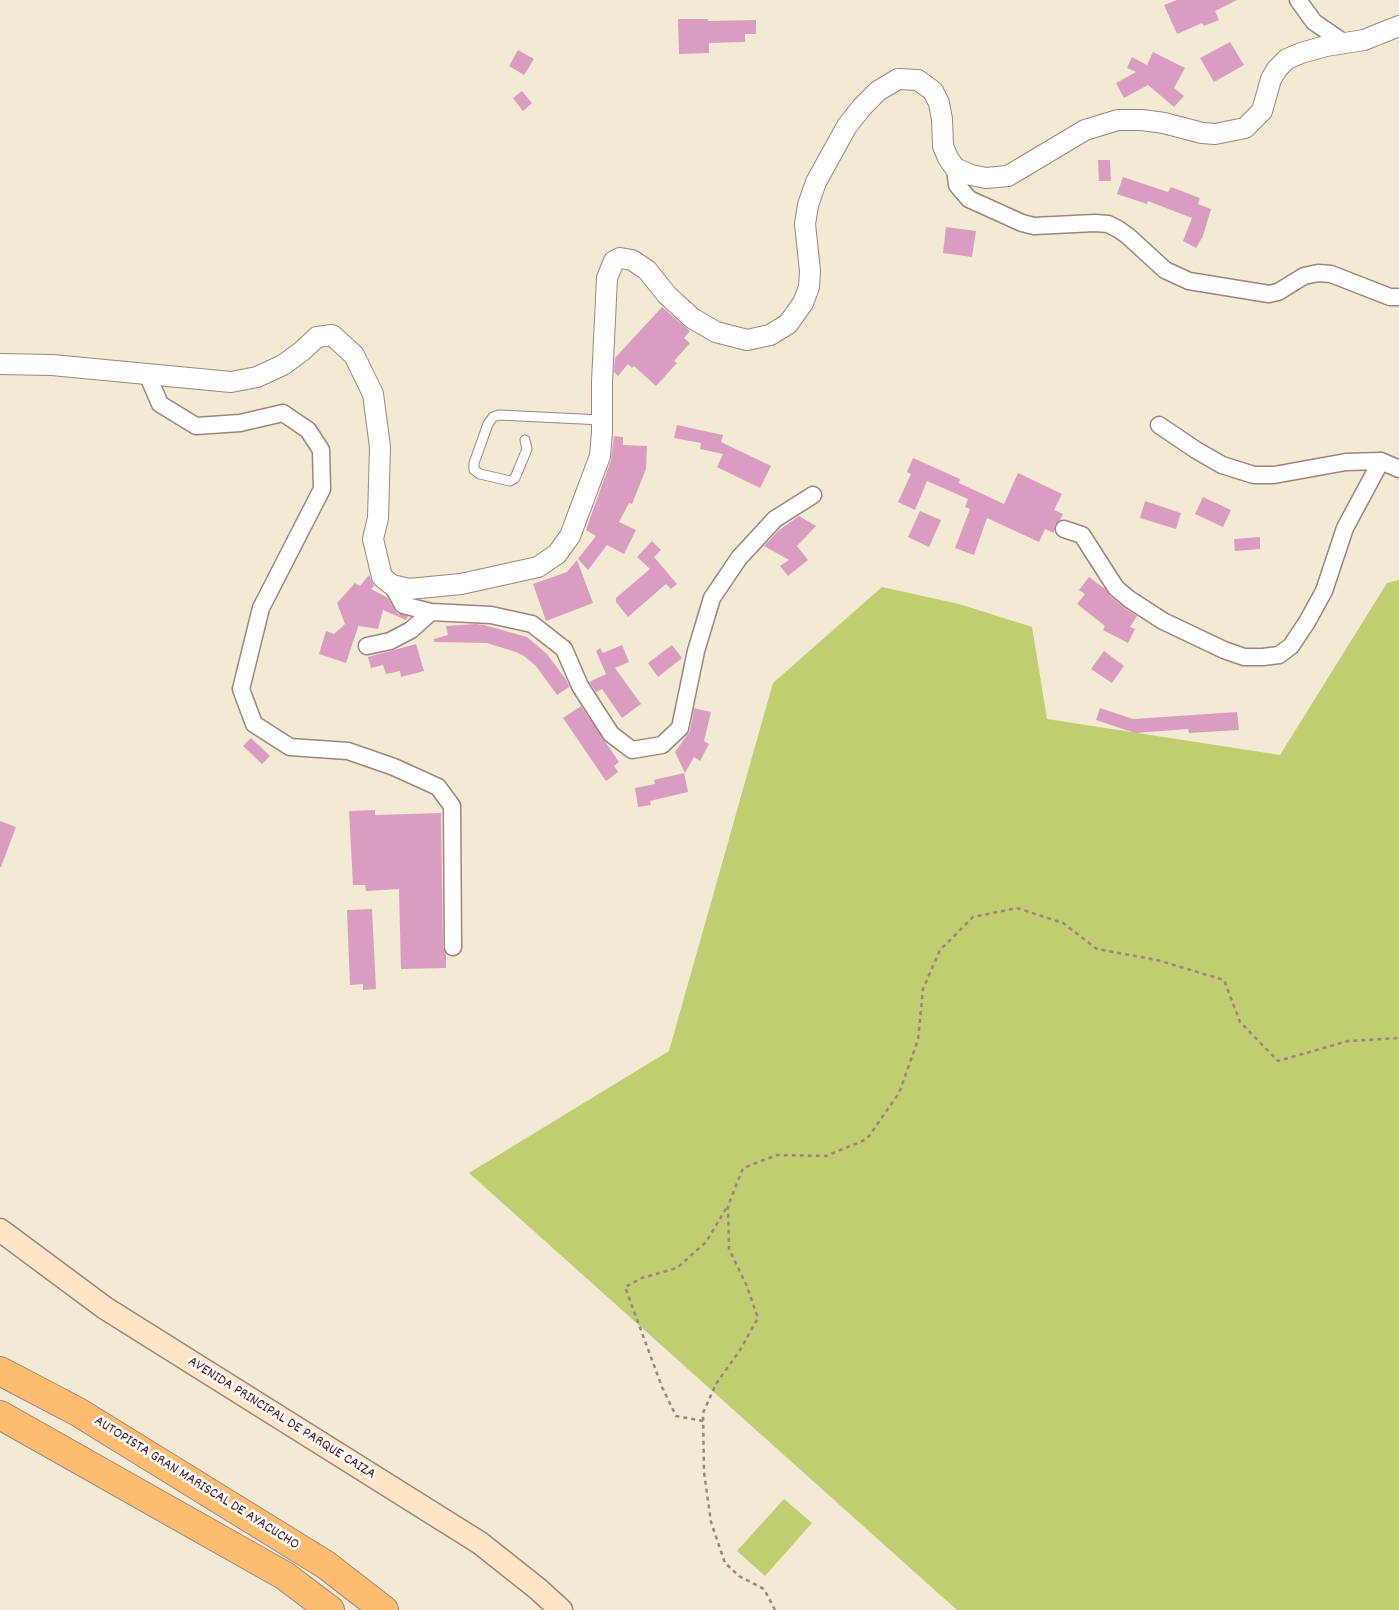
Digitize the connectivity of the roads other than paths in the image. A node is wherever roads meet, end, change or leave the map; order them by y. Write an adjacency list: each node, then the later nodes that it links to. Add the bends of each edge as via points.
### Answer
1 (1298, 0): 3 (street, via 1314,22)
2 (1399, 26): 3 (street)
3 (1346, 44): 4 (street, via 1326,46 1287,59 1271,80 1262,111 1245,128 1209,134 1156,122 1118,120 1085,130 1008,176 986,178)
4 (955, 168): 5 (street, via 957,185 969,199 1034,226 1108,224 1128,236 1165,270 1189,281 1269,294 1304,276 1318,273 1331,274 1390,297); 8 (street, via 943,146 939,103 932,91 918,80 898,79 878,91 847,126 816,182 805,224 809,287 803,303 788,324 770,335 747,340 716,332 692,318 667,295 647,270 632,260 620,258 614,261 607,278)
5 (1399, 297)
6 (0, 364): 7 (street, via 52,365)
7 (147, 374): 15 (street, via 231,382 249,379 283,365 317,337 332,334 354,356 373,394 380,447 378,518 373,539 382,577); 18 (street, via 160,404 196,426 240,423 284,413 308,430 321,450 322,489 261,608 241,689 254,724 290,747 348,751 438,787 452,806)
8 (602, 420): 10 (lane, via 493,417 474,470 510,481 515,478 527,449); 15 (street, via 600,456 570,536 557,554 538,567 461,584 409,589)
9 (1159, 425): 11 (street, via 1222,465 1254,475 1274,475 1346,462)
10 (525, 440)
11 (1381, 461): 12 (street); 14 (street, via 1345,528 1320,599 1291,646 1279,655 1244,657 1164,621 1116,588 1082,535)
12 (1399, 469)
13 (812, 494): 16 (street, via 775,519 739,558 712,598 696,651 680,728 662,745 632,750 611,734 580,686 564,649 532,624 491,615)
14 (1064, 528)
15 (392, 585): 16 (street, via 403,605)
16 (431, 612): 17 (street, via 411,630 390,641)
17 (367, 646)
18 (453, 947)
19 (2, 1228): 24 (main road, AVENIDA PRINCIPAL DE PARQUE CAIZA, via 105,1308 480,1544 538,1588)
20 (0, 1371): 23 (highway, AUTOPISTA GRAN MARISCAL DE AYACUCHO, via 78,1412 326,1565)
21 (0, 1416): 22 (highway, AUTOPISTA GRAN MARISCAL DE AYACUCHO, via 285,1576)
22 (330, 1610)
23 (384, 1610)
24 (561, 1610)

